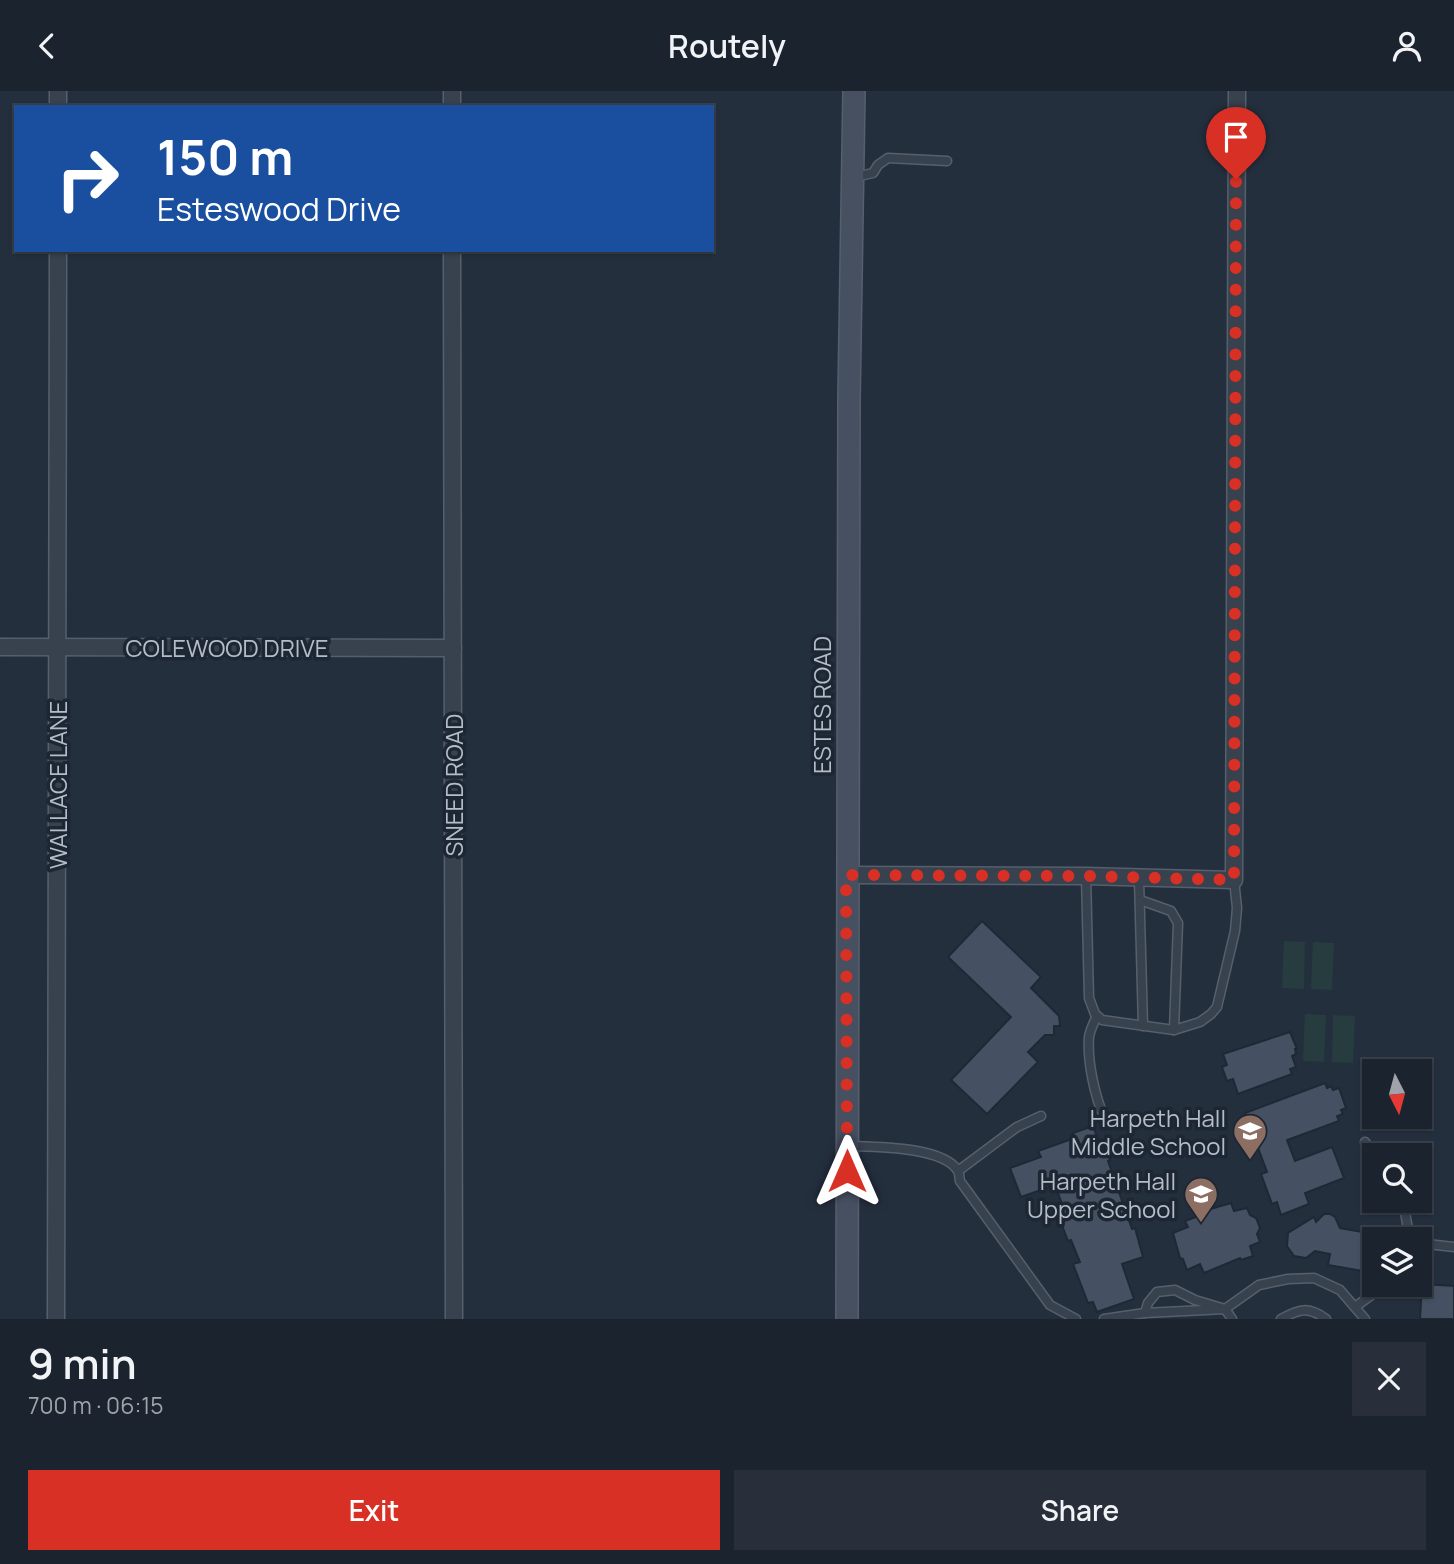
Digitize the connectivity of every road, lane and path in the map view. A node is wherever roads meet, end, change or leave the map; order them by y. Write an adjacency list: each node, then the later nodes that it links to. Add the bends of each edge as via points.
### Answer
1 (854, 91): 4 (main road, ESTES ROAD)
2 (1237, 91): 13 (street)
3 (947, 161): 4 (lane, via 888,158 873,173)
4 (853, 178): 10 (main road, ESTES ROAD)
5 (58, 252): 8 (street, WALLACE LANE)
6 (452, 252): 9 (street, SNEED ROAD)
7 (0, 647): 8 (street, COLEWOOD DRIVE)
8 (57, 647): 9 (street, COLEWOOD DRIVE); 28 (street, WALLACE LANE)
9 (453, 648): 29 (street, SNEED ROAD)
10 (846, 875): 11 (street); 20 (main road, ESTES ROAD)
11 (1086, 876): 12 (street); 15 (lane, via 1089,998)
12 (1139, 879): 13 (street); 14 (lane)
13 (1234, 880): 17 (lane, via 1237,918 1217,1007 1200,1022)
14 (1140, 900): 16 (lane); 17 (lane, via 1171,911 1178,923)
15 (1097, 1016): 16 (lane); 19 (lane, via 1089,1046 1096,1101)
16 (1143, 1026): 17 (lane)
17 (1174, 1030)
18 (1041, 1116): 21 (lane, via 1017,1127)
19 (1105, 1119)
20 (847, 1146): 21 (lane, via 911,1149 944,1160); 30 (main road, ESTES ROAD)
21 (958, 1171): 31 (lane, via 960,1181 1050,1305)
22 (1432, 1244): 23 (lane)
23 (1454, 1247)
24 (1369, 1297): 25 (lane)
25 (1355, 1307): 26 (lane, via 1340,1290 1314,1278 1259,1285); 36 (lane)
26 (1225, 1309): 27 (lane); 27 (lane, via 1175,1290 1157,1292); 33 (lane)
27 (1145, 1313): 32 (lane)
28 (56, 1319)
29 (454, 1319)
30 (847, 1319)
31 (1076, 1319)
32 (1104, 1319)
33 (1232, 1319)
34 (1281, 1319): 35 (lane, via 1297,1310 1316,1312)
35 (1326, 1319)
36 (1365, 1319)

